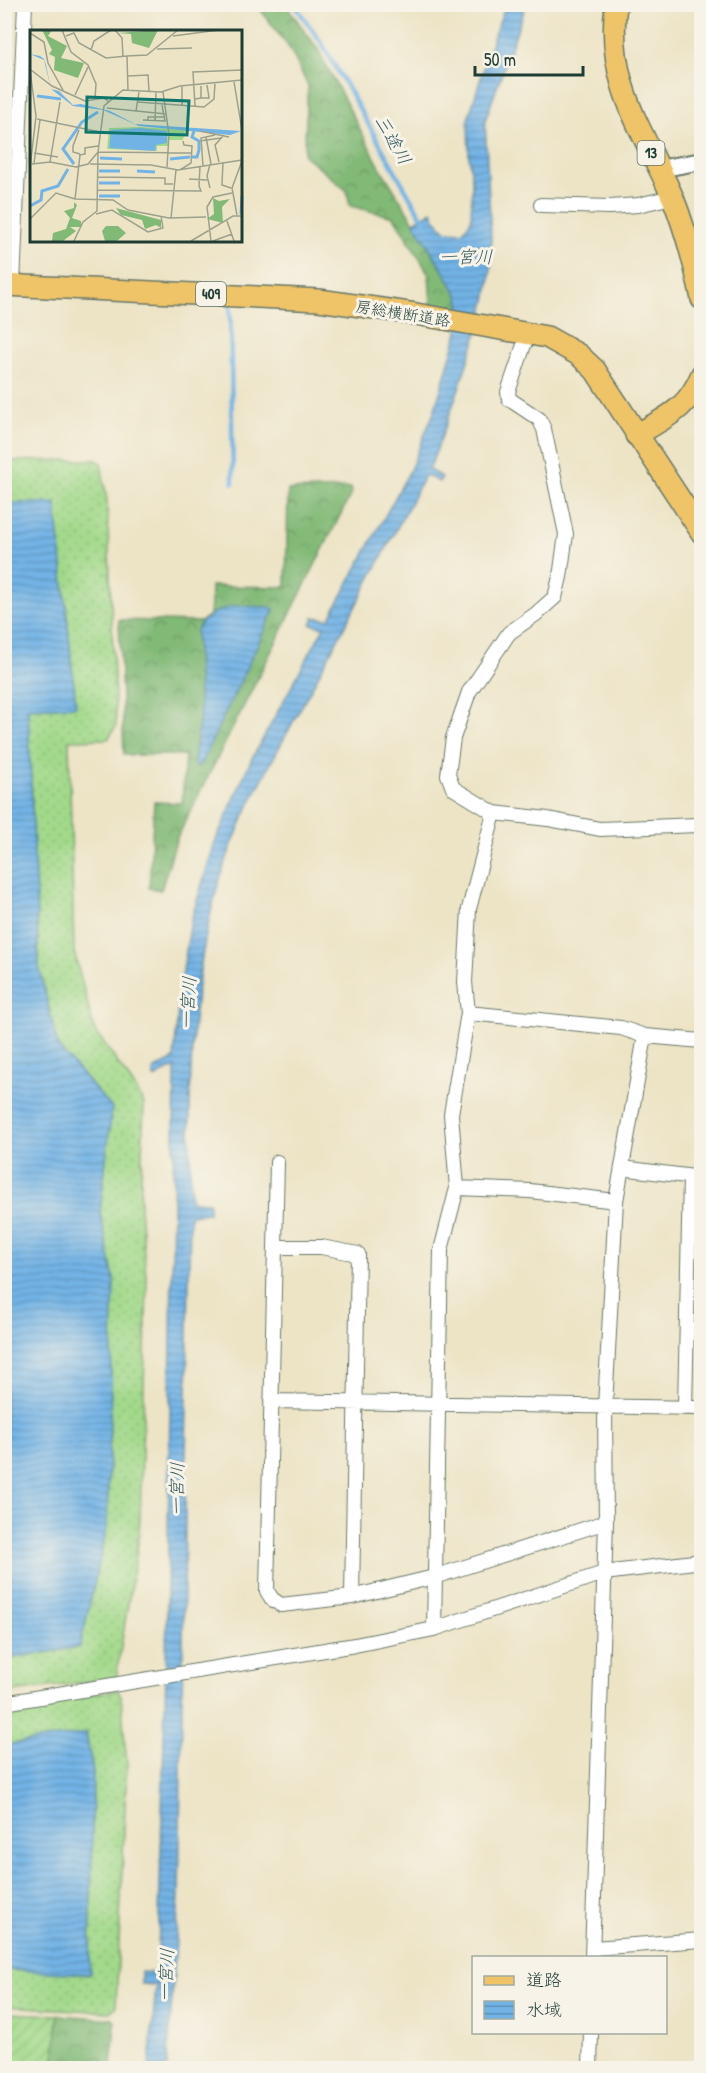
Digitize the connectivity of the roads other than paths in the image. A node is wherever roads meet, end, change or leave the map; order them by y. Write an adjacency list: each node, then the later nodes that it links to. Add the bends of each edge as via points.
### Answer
1 (25, 4): 7 (street)
2 (616, 4): 4 (main road, 13, via 618,72 627,102)
3 (702, 161): 4 (street)
4 (659, 169): 5 (main road, 13)
5 (672, 197): 6 (street, via 610,207); 8 (main road, 13)
6 (541, 205)
7 (9, 285): 9 (main road, 房総横断道路 / 409, via 319,300)
8 (702, 299)
9 (528, 333): 11 (main road, 房総横断道路 / 409, via 547,337 579,355 595,370); 13 (street, via 509,399 539,419 544,429 566,534 555,597 509,633 469,692 453,738 448,775 453,788)
10 (702, 374): 11 (main road, via 682,407)
11 (636, 435): 12 (main road, 房総横断道路 / 409)
12 (702, 533)
13 (494, 813): 14 (street, via 600,829); 15 (street, via 470,909 465,982)
14 (697, 825)
15 (468, 1013): 16 (street, via 621,1028); 21 (street, via 451,1114)
16 (645, 1036): 17 (street); 19 (street)
17 (702, 1041)
18 (277, 1162): 23 (street)
19 (622, 1168): 20 (street); 22 (street)
20 (696, 1177): 28 (street)
21 (457, 1188): 22 (street); 26 (street, via 441,1250)
22 (616, 1201): 27 (street)
23 (276, 1247): 24 (street); 25 (street, via 321,1247 358,1254)
24 (271, 1401): 25 (street); 34 (street, via 267,1591 281,1605)
25 (355, 1403): 26 (street); 34 (street)
26 (438, 1404): 27 (street); 33 (street)
27 (604, 1407): 28 (street); 30 (street)
28 (685, 1408): 29 (street)
29 (702, 1408)
30 (606, 1522): 32 (street); 33 (street)
31 (702, 1561): 32 (street)
32 (604, 1573): 35 (street); 38 (street)
33 (434, 1577): 34 (street); 35 (street)
34 (352, 1597)
35 (434, 1629): 36 (street)
36 (4, 1702)
37 (702, 1940): 38 (street)
38 (593, 1953)
39 (591, 2034): 40 (street)
40 (590, 2068)

